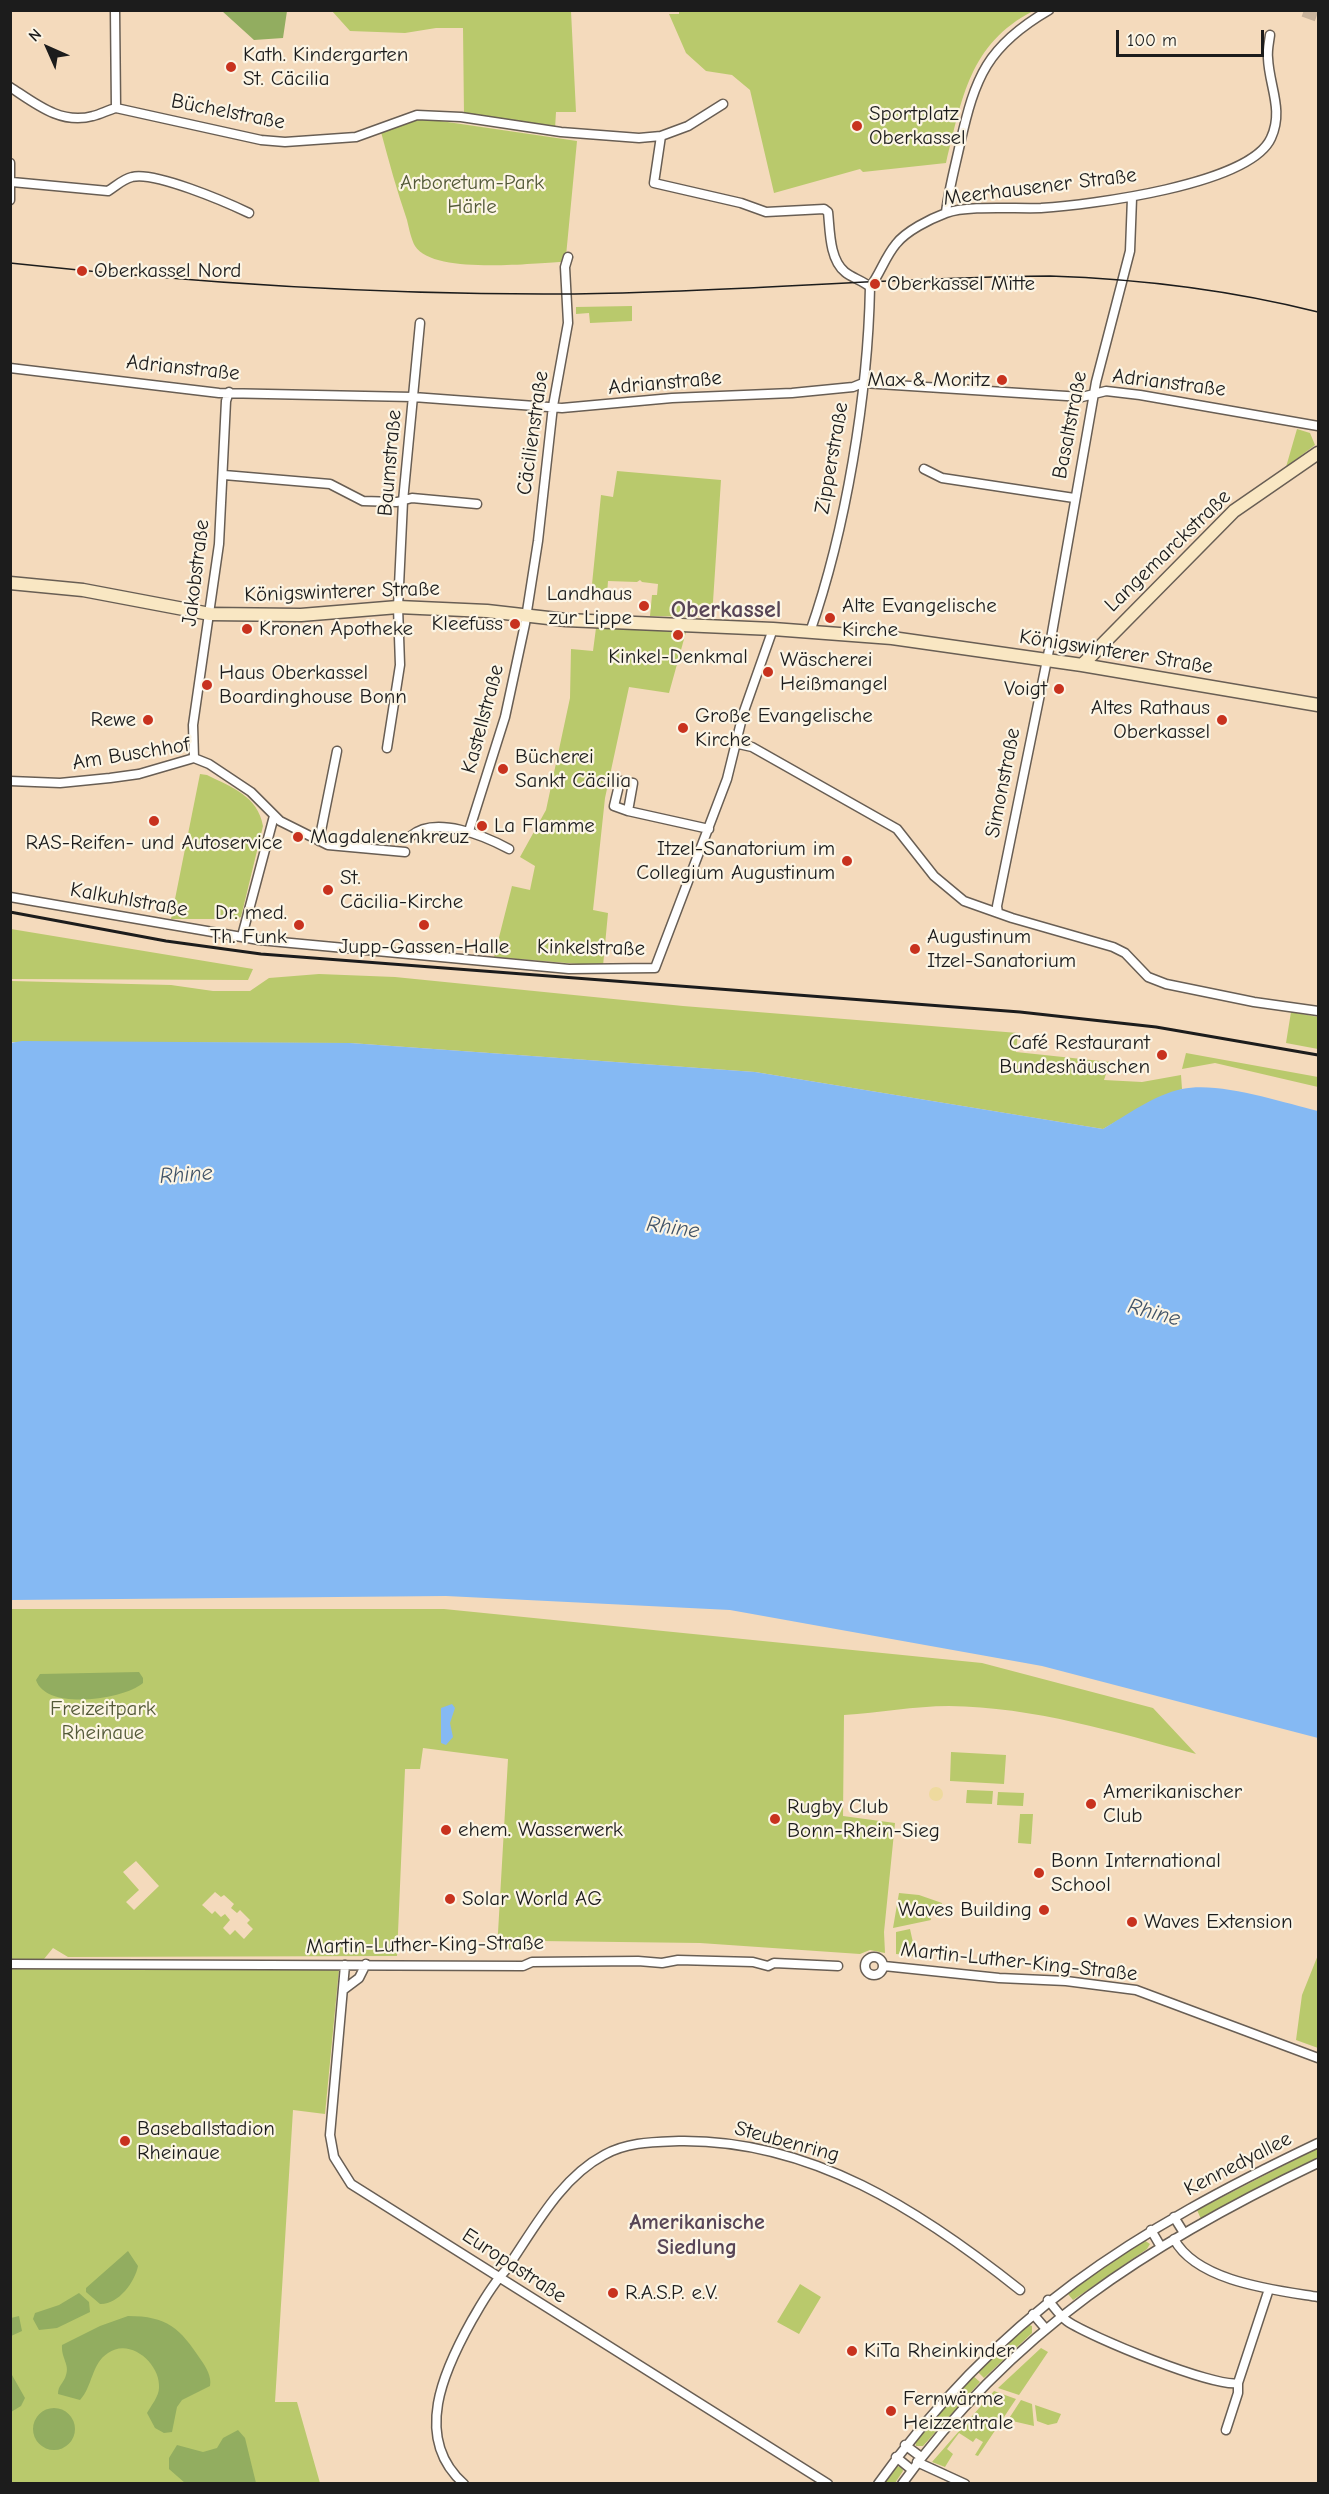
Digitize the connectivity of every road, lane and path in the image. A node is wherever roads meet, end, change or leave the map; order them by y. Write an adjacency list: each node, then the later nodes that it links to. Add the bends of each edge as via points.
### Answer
1 (115, 10): 6 (street)
2 (1049, 10): 12 (street, via 1012,35 976,81)
3 (1270, 35): 10 (street, Meerhausener Straße, via 1268,58 1278,115 1267,145 1250,161)
4 (10, 87): 6 (street, Büchelstraße, via 56,116 72,119)
5 (723, 104): 7 (street, Büchelstraße, via 688,126)
6 (116, 108): 7 (street, Büchelstraße, via 285,142 356,137 417,115 569,132)
7 (661, 136): 15 (street, via 654,183 766,212 824,209 828,212 838,264)
8 (10, 164): 9 (street)
9 (12, 182): 11 (street); 13 (street, via 108,191 123,180 139,176 168,181)
10 (1132, 198): 12 (street, Meerhausener Straße, via 1073,206); 20 (street, Basaltstraße, via 1130,251)
11 (10, 200)
12 (946, 212): 15 (street, Meerhausener Straße, via 903,236)
13 (249, 213)
14 (568, 257): 22 (street, Cäcilienstraße, via 568,322)
15 (870, 287): 18 (street, Zipperstraße)
16 (420, 323): 21 (street, Baumstraße)
17 (10, 368): 19 (street, Adrianstraße)
18 (862, 383): 20 (street, Adrianstraße, via 1082,397); 22 (street, Adrianstraße, via 792,393); 35 (street, Zipperstraße, via 858,428 831,560)
19 (229, 392): 21 (street, Adrianstraße); 26 (street, Jakobstraße)
20 (1095, 394): 23 (street, Adrianstraße, via 1140,395); 27 (street, Basaltstraße)
21 (414, 398): 22 (street, Adrianstraße); 28 (street, Baumstraße)
22 (553, 406): 33 (street, Cäcilienstraße)
23 (1318, 426)
24 (1318, 453): 37 (main road, Langemarckstraße, via 1234,511)
25 (924, 469): 27 (street, via 942,478)
26 (224, 475): 28 (street, via 330,484 363,501); 32 (street, Jakobstraße)
27 (1074, 498): 36 (street, Basaltstraße)
28 (403, 501): 29 (street, via 412,498); 31 (street, Baumstraße)
29 (477, 504)
30 (10, 583): 32 (main road, Königswinterer Straße, via 84,590)
31 (398, 607): 32 (main road, Königswinterer Straße, via 301,615); 33 (main road, Königswinterer Straße); 40 (street, Baumstraße, via 400,665)
32 (210, 614): 42 (street, Jakobstraße, via 193,725)
33 (526, 614): 34 (main road, Königswinterer Straße, via 588,621); 47 (street, Kastellstraße, via 505,717)
34 (773, 628): 35 (main road, Königswinterer Straße); 39 (street, Kinkelstraße)
35 (810, 632): 36 (main road, Königswinterer Straße, via 939,643)
36 (1046, 660): 37 (main road, Königswinterer Straße); 53 (street, Simonstraße)
37 (1082, 665): 38 (main road, Königswinterer Straße)
38 (1318, 705)
39 (734, 743): 46 (street, Kinkelstraße, via 727,779); 53 (street, via 752,747 873,813 897,829 952,893)
40 (387, 748)
41 (337, 751): 49 (street)
42 (194, 758): 43 (street, Am Buschhof, via 110,778 60,783); 45 (street, Am Buschhof, via 251,792)
43 (10, 781)
44 (628, 811): 46 (street)
45 (274, 816): 49 (street, Am Buschhof); 54 (street)
46 (709, 829): 54 (street, Kinkelstraße, via 655,968 569,969)
47 (469, 831): 48 (street, via 423,828); 50 (street)
48 (411, 836)
49 (319, 841): 51 (street)
50 (509, 849)
51 (405, 852)
52 (10, 897): 54 (street, Kalkuhlstraße)
53 (998, 913): 55 (street, via 1113,947 1125,953 1148,977 1166,984)
54 (242, 936)
55 (1318, 1011)
56 (10, 1964): 58 (street, Martin-Luther-King-Straße)
57 (366, 1964): 58 (street, Martin-Luther-King-Straße); 59 (street, Martin-Luther-King-Straße, via 523,1966 532,1962 662,1964 678,1960); 61 (street, via 359,1978)
58 (345, 1965): 61 (street, Europastraße)
59 (838, 1966)
60 (884, 1966): 62 (street, Martin-Luther-King-Straße, via 1136,1990)
61 (343, 1990): 70 (street, Europastraße, via 330,2134 331,2148 343,2175 362,2193)
62 (1318, 2058)
63 (1318, 2143): 65 (street, Kennedyallee)
64 (1318, 2163): 67 (street, Kennedyallee)
65 (1174, 2217): 66 (street, Kennedyallee); 67 (street, Kennedyallee)
66 (1151, 2230): 69 (street); 74 (street, Kennedyallee)
67 (1184, 2233): 68 (street, Kennedyallee)
68 (1174, 2240): 69 (street, Kennedyallee); 71 (street, via 1180,2250 1210,2270)
69 (1161, 2247): 76 (street, Kennedyallee)
70 (499, 2277): 72 (street, Steubenring, via 568,2182 594,2162 619,2147 685,2141 739,2145 835,2171 935,2225); 83 (street, Steubenring, via 453,2357 436,2407 435,2424 443,2454); 84 (street, Europastraße)
71 (1269, 2289): 73 (street); 78 (street)
72 (1020, 2290)
73 (1318, 2297)
74 (1048, 2300): 75 (street, Kennedyallee); 76 (street)
75 (1033, 2314): 77 (street); 80 (street, Kennedyallee, via 971,2370)
76 (1061, 2315): 77 (street, Kennedyallee); 78 (street, via 1087,2331 1146,2356 1229,2385)
77 (1045, 2328): 82 (street, Kennedyallee, via 969,2401)
78 (1238, 2383): 79 (street)
79 (1226, 2430)
80 (905, 2445): 81 (street, Kennedyallee); 82 (street)
81 (896, 2457): 82 (street); 85 (street, Kennedyallee)
82 (917, 2463): 86 (street, Kennedyallee); 87 (street)
83 (464, 2484)
84 (828, 2484)
85 (878, 2484)
86 (902, 2484)
87 (965, 2484)

